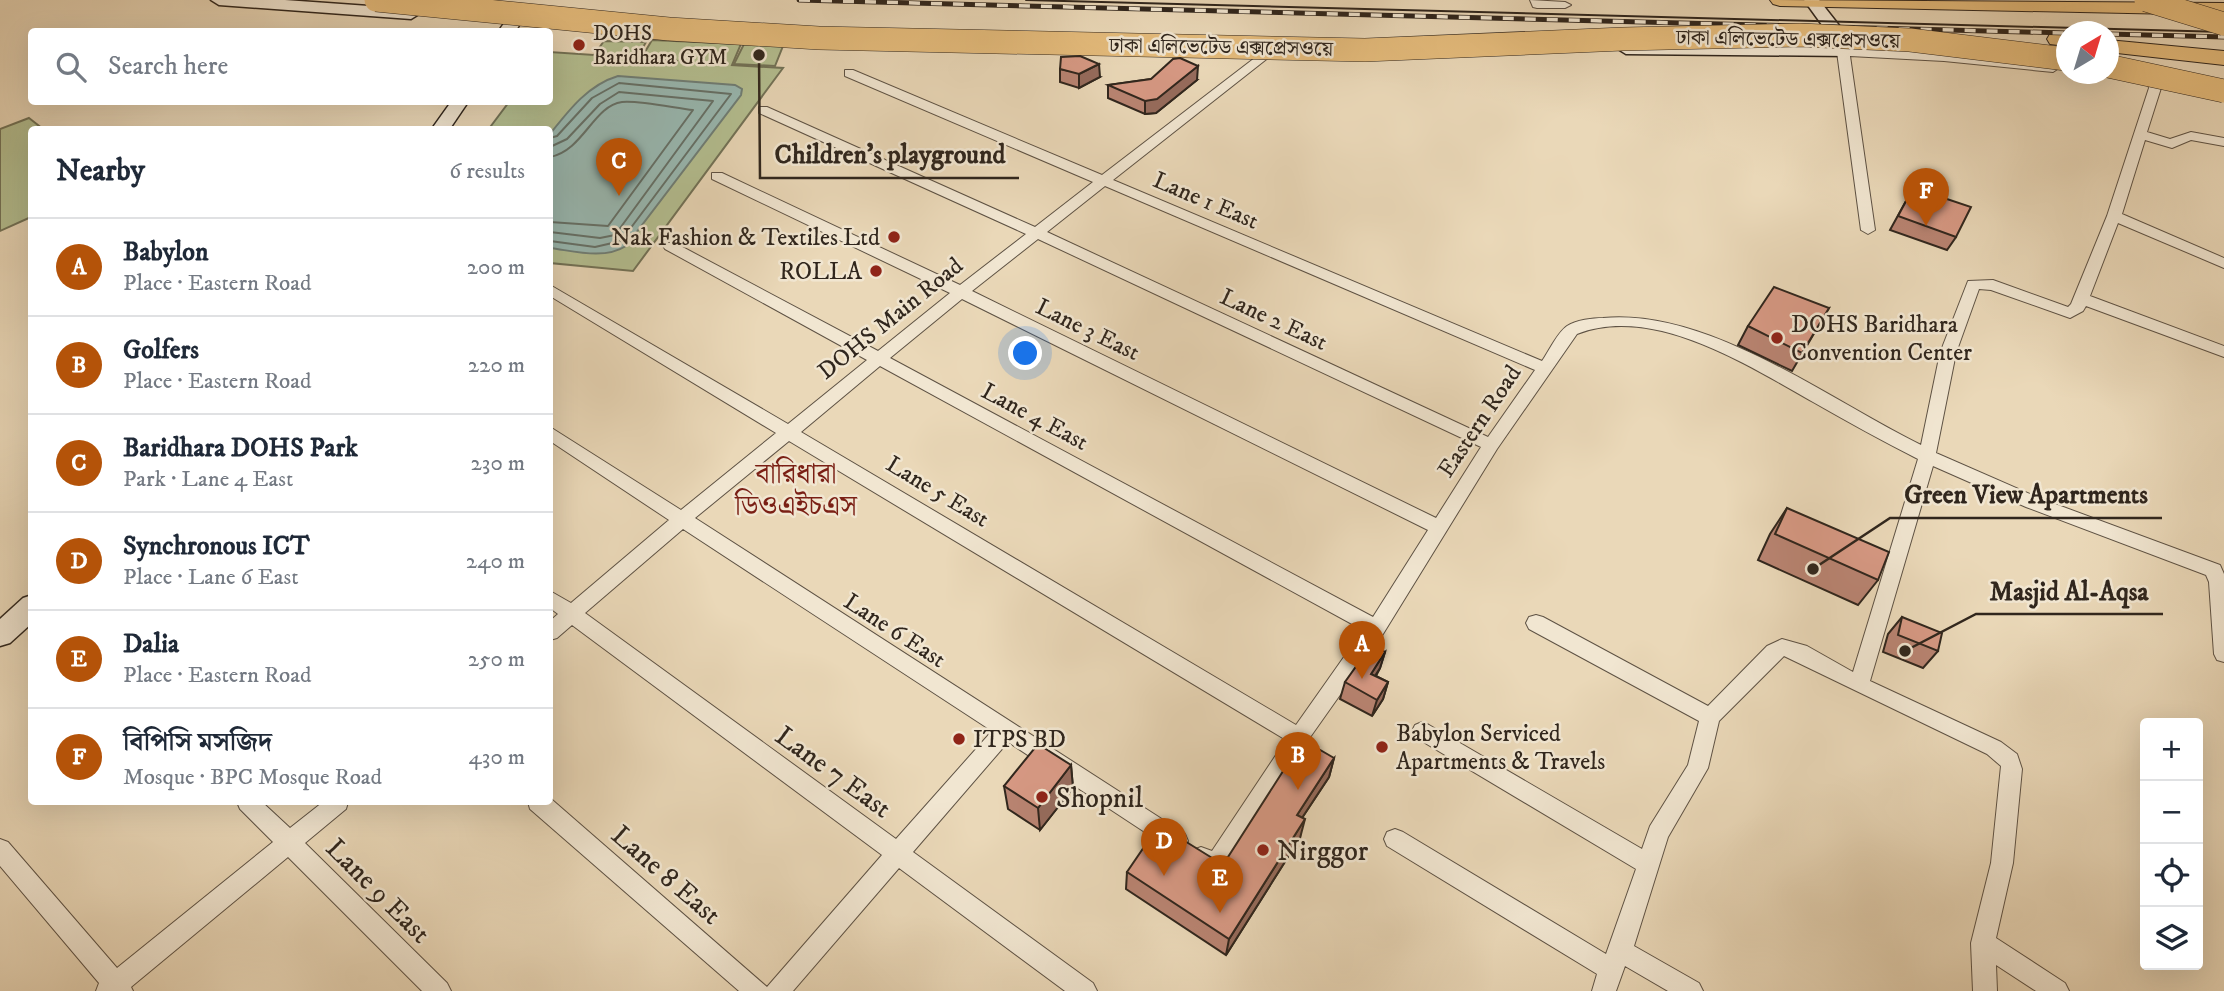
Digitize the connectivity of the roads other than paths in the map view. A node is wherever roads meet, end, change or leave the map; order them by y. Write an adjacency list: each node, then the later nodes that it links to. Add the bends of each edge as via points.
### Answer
1 (219, 0): 13 (street)
2 (376, 0): 23 (highway, ঢাকা এলিভেটেড এক্সপ্রেসওয়ে, bridge, via 669,29 805,37 1389,53 1793,47)
3 (466, 0): 12 (highway, ঢাকা এলিভেটেড এক্সপ্রেসওয়ে, via 822,27 1270,39 1456,39 1744,25)
4 (1536, 0): 9 (street, via 1538,5)
5 (1780, 0): 7 (highway)
6 (2146, 0): 11 (highway, bridge)
7 (1811, 1): 8 (highway); 19 (street, via 1833,28)
8 (1941, 3): 10 (highway); 11 (highway, bridge, via 2035,13)
9 (1565, 5)
10 (2224, 9)
11 (2224, 22)
12 (1864, 26): 16 (highway, via 1911,24); 21 (highway, ঢাকা এলিভেটেড এক্সপ্রেসওয়ে, via 1971,37)
13 (509, 27): 14 (street)
14 (541, 28)
15 (553, 28): 18 (street)
16 (2056, 39)
17 (2119, 47): 20 (highway)
18 (1269, 51): 19 (street); 37 (street, DOHS Main Road)
19 (1843, 52): 24 (street); 39 (street)
20 (2224, 58)
21 (2056, 59)
22 (2119, 60): 29 (highway)
23 (2056, 61)
24 (2056, 61)
25 (2119, 67): 29 (highway)
26 (2119, 68): 30 (highway, bridge)
27 (849, 74): 37 (street, Lane 1 East)
28 (2119, 76): 34 (street, via 2154,81)
29 (2224, 79)
30 (2224, 90)
31 (457, 105): 33 (street)
32 (763, 110): 40 (street, Lane 2 East)
33 (443, 126)
34 (2142, 135): 35 (street, via 2172,144 2185,134); 38 (street)
35 (2224, 142)
36 (717, 176): 44 (street, Lane 3 East)
37 (1102, 180): 40 (street, DOHS Main Road); 48 (street, Lane 1 East)
38 (2114, 216): 42 (street); 45 (street)
39 (1868, 230)
40 (1037, 234): 44 (street, DOHS Main Road); 51 (street, Lane 2 East)
41 (670, 246): 47 (street, Lane 4 East)
42 (2224, 263)
43 (553, 292): 49 (street, Lane 5 East)
44 (961, 292): 47 (street, DOHS Main Road); 54 (street, Lane 3 East)
45 (2080, 298): 46 (street); 52 (street, via 2070,313 1993,285 1973,284 1948,353)
46 (2224, 352)
47 (879, 360): 49 (street, DOHS Main Road); 59 (street, Lane 4 East)
48 (1545, 368): 51 (street, Eastern Road); 52 (street, Eastern Road, via 1572,330 1583,324 1664,327 1721,338 1752,361)
49 (791, 432): 53 (street, DOHS Main Road); 67 (street, Lane 5 East)
50 (553, 435): 53 (street, Lane 6 East)
51 (1491, 445): 54 (street, Eastern Road)
52 (1927, 456): 62 (street, Eastern Road, via 2045,507 2213,570); 63 (street)
53 (682, 519): 57 (street, DOHS Main Road); 65 (street, Lane 6 East)
54 (1439, 527): 59 (street, Eastern Road)
55 (553, 600): 57 (street, Lane 7 East)
56 (28, 610): 61 (street)
57 (572, 614): 60 (street, DOHS Main Road); 74 (street, Lane 7 East)
58 (1535, 623): 64 (street)
59 (1376, 628): 67 (street, Eastern Road)
60 (553, 630)
61 (0, 635)
62 (2224, 654)
63 (1859, 685): 64 (street, via 1800,652 1782,648); 77 (street, via 1994,748 2010,761 2002,863)
64 (1710, 717): 75 (street, via 1698,768 1658,832)
65 (1005, 731): 74 (street); 76 (street, Lane 6 East)
66 (1422, 731): 75 (street)
67 (1299, 737): 76 (street, Eastern Road)
68 (251, 805): 72 (street, Lane 9 East)
69 (334, 805): 72 (street)
70 (541, 805): 81 (street, Lane 8 East)
71 (1395, 839): 78 (street)
72 (288, 841): 79 (street); 80 (street, Lane 9 East)
73 (0, 849): 79 (street)
74 (899, 853): 82 (street); 83 (street, Lane 7 East)
75 (1648, 864): 78 (street)
76 (1216, 865)
77 (1983, 943): 85 (street); 86 (street)
78 (1612, 970): 84 (street)
79 (115, 989)
80 (439, 991)
81 (757, 991)
82 (778, 991)
83 (1085, 991)
84 (1690, 991)
85 (1985, 991)
86 (2057, 991)

